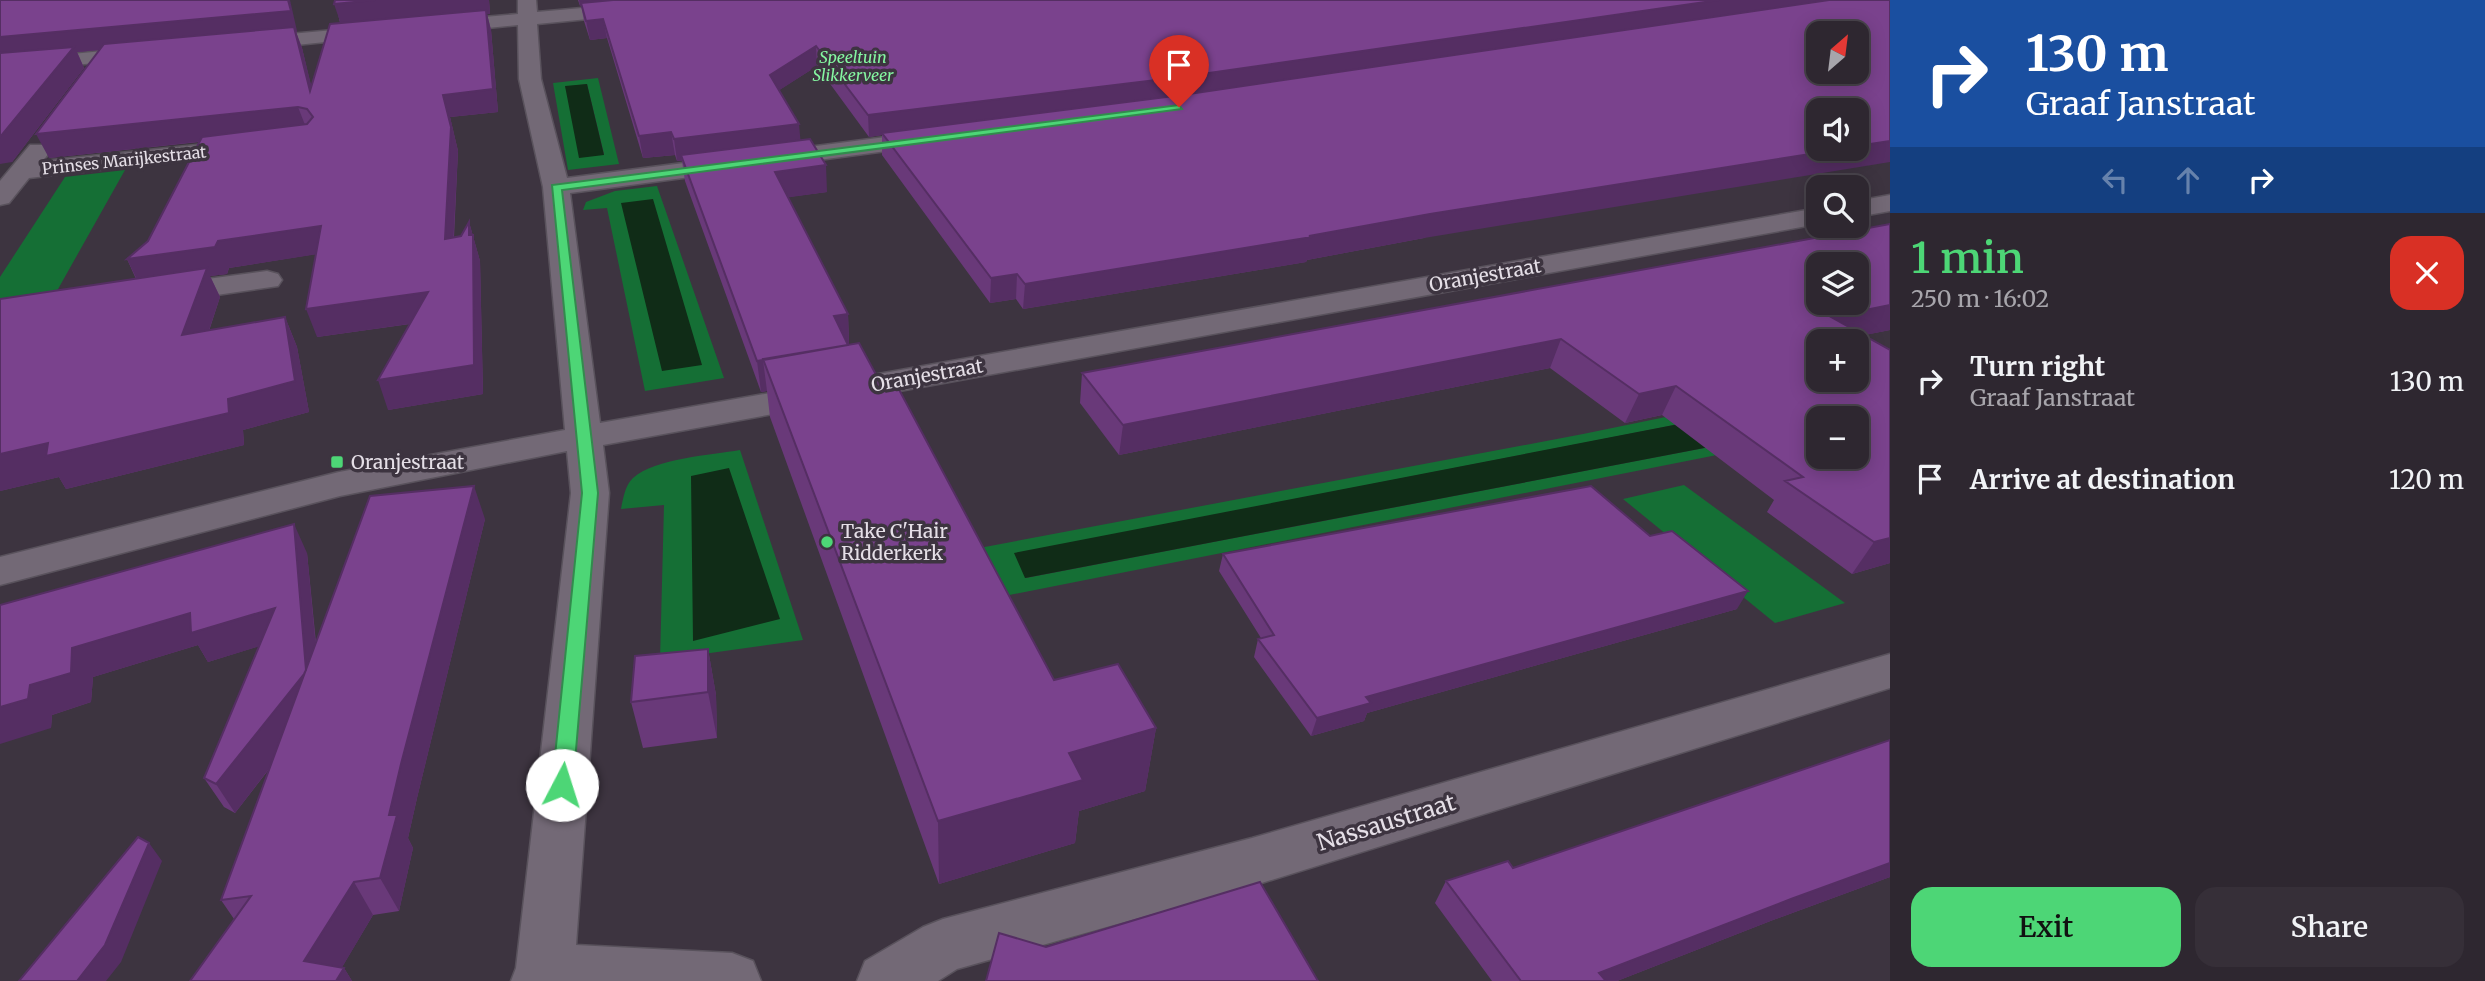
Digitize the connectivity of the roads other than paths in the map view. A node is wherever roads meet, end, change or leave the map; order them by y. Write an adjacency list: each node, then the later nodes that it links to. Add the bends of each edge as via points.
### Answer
1 (732, 0): 2 (street)
2 (528, 10): 3 (street); 14 (street, via 530,79)
3 (419, 29)
4 (392, 31): 5 (street)
5 (228, 46)
6 (160, 52): 7 (street)
7 (106, 57): 8 (street); 9 (street)
8 (0, 67)
9 (91, 78)
10 (54, 130): 13 (street, Prinses Marijkestraat)
11 (956, 135): 14 (street)
12 (267, 145): 13 (street, Prinses Marijkestraat)
13 (8, 186)
14 (556, 187): 20 (street)
15 (1890, 203): 16 (street)
16 (1869, 207)
17 (1806, 218): 20 (street, Oranjestraat)
18 (267, 280): 19 (street)
19 (134, 298)
20 (585, 437): 21 (street, Oranjestraat, via 339,484); 23 (street, via 590,493)
21 (0, 571)
22 (1890, 671): 25 (street, Nassaustraat, via 1252,862 943,946)
23 (542, 976): 24 (street)
24 (732, 981)
25 (886, 981)

